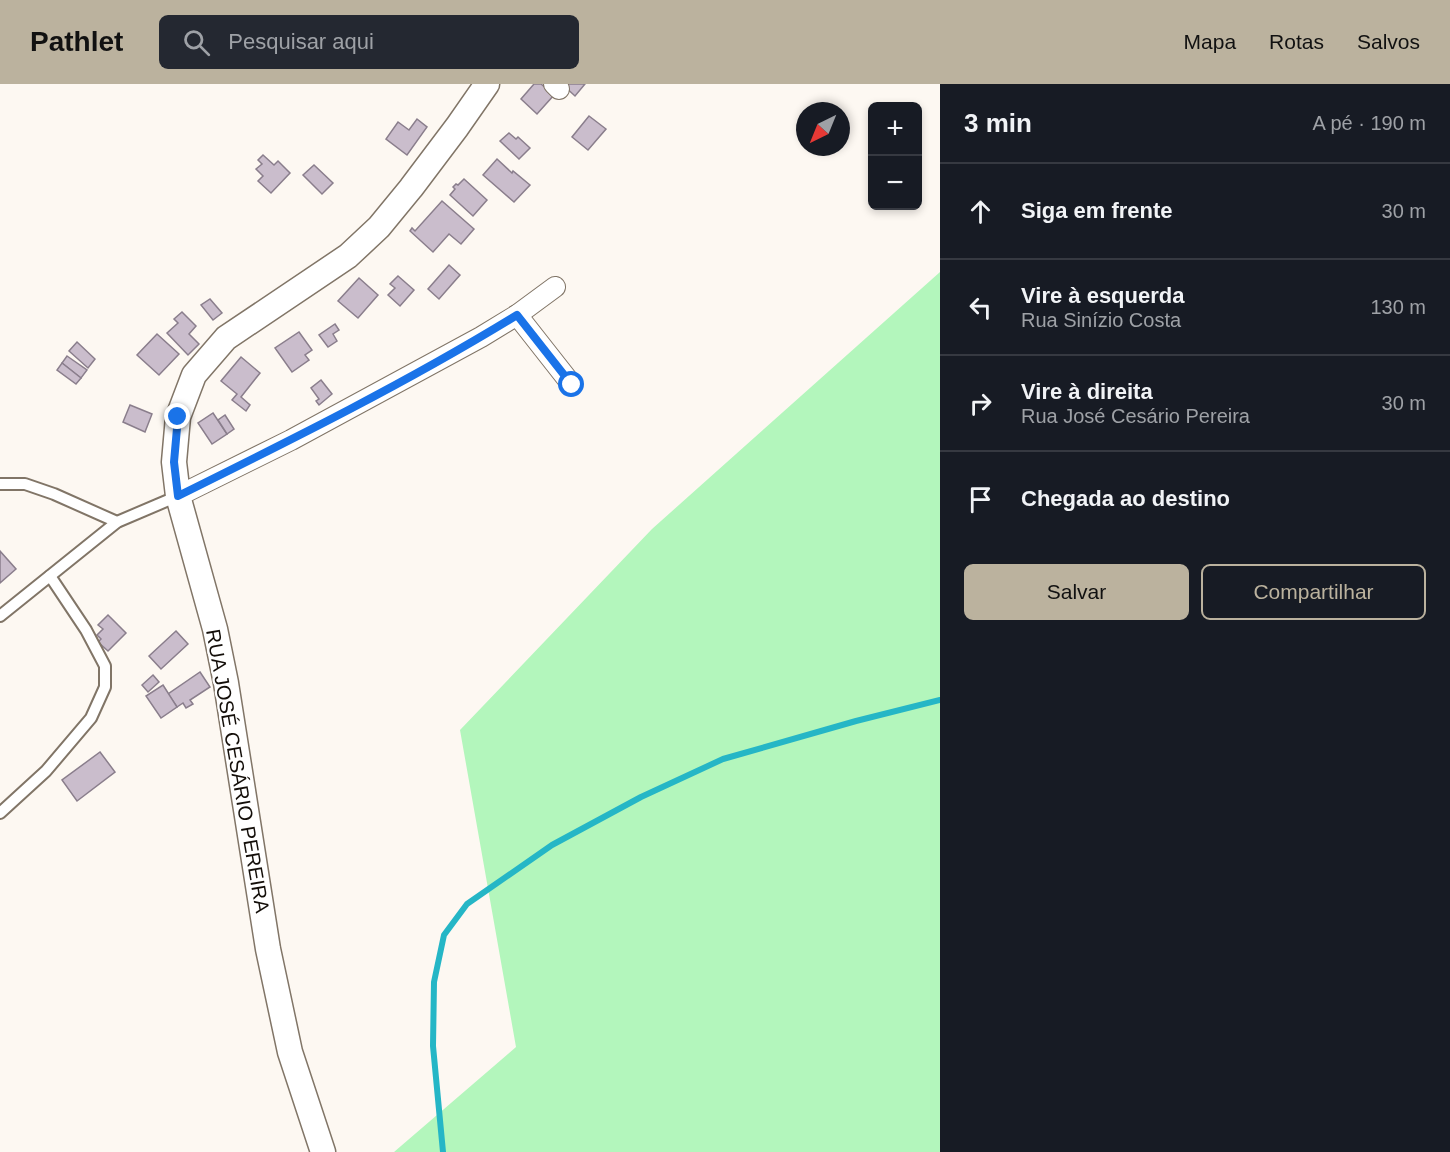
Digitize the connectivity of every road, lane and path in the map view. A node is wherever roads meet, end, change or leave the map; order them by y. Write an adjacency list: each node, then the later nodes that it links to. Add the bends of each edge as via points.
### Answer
1 (487, 84): 6 (street, RUA JOSÉ CESÁRIO PEREIRA, via 379,227 348,256 226,338 194,375 178,417 174,462)
2 (555, 287): 3 (street)
3 (517, 315): 4 (street); 6 (street, via 343,413)
4 (572, 385)
5 (0, 484): 7 (lane, via 25,484)
6 (178, 496): 7 (lane); 11 (street, RUA JOSÉ CESÁRIO PEREIRA, via 226,683 268,949 288,1040)
7 (117, 522): 8 (lane)
8 (50, 576): 9 (lane); 10 (lane, via 105,666 105,687 91,718 46,771)
9 (0, 616)
10 (0, 813)
11 (323, 1152)

